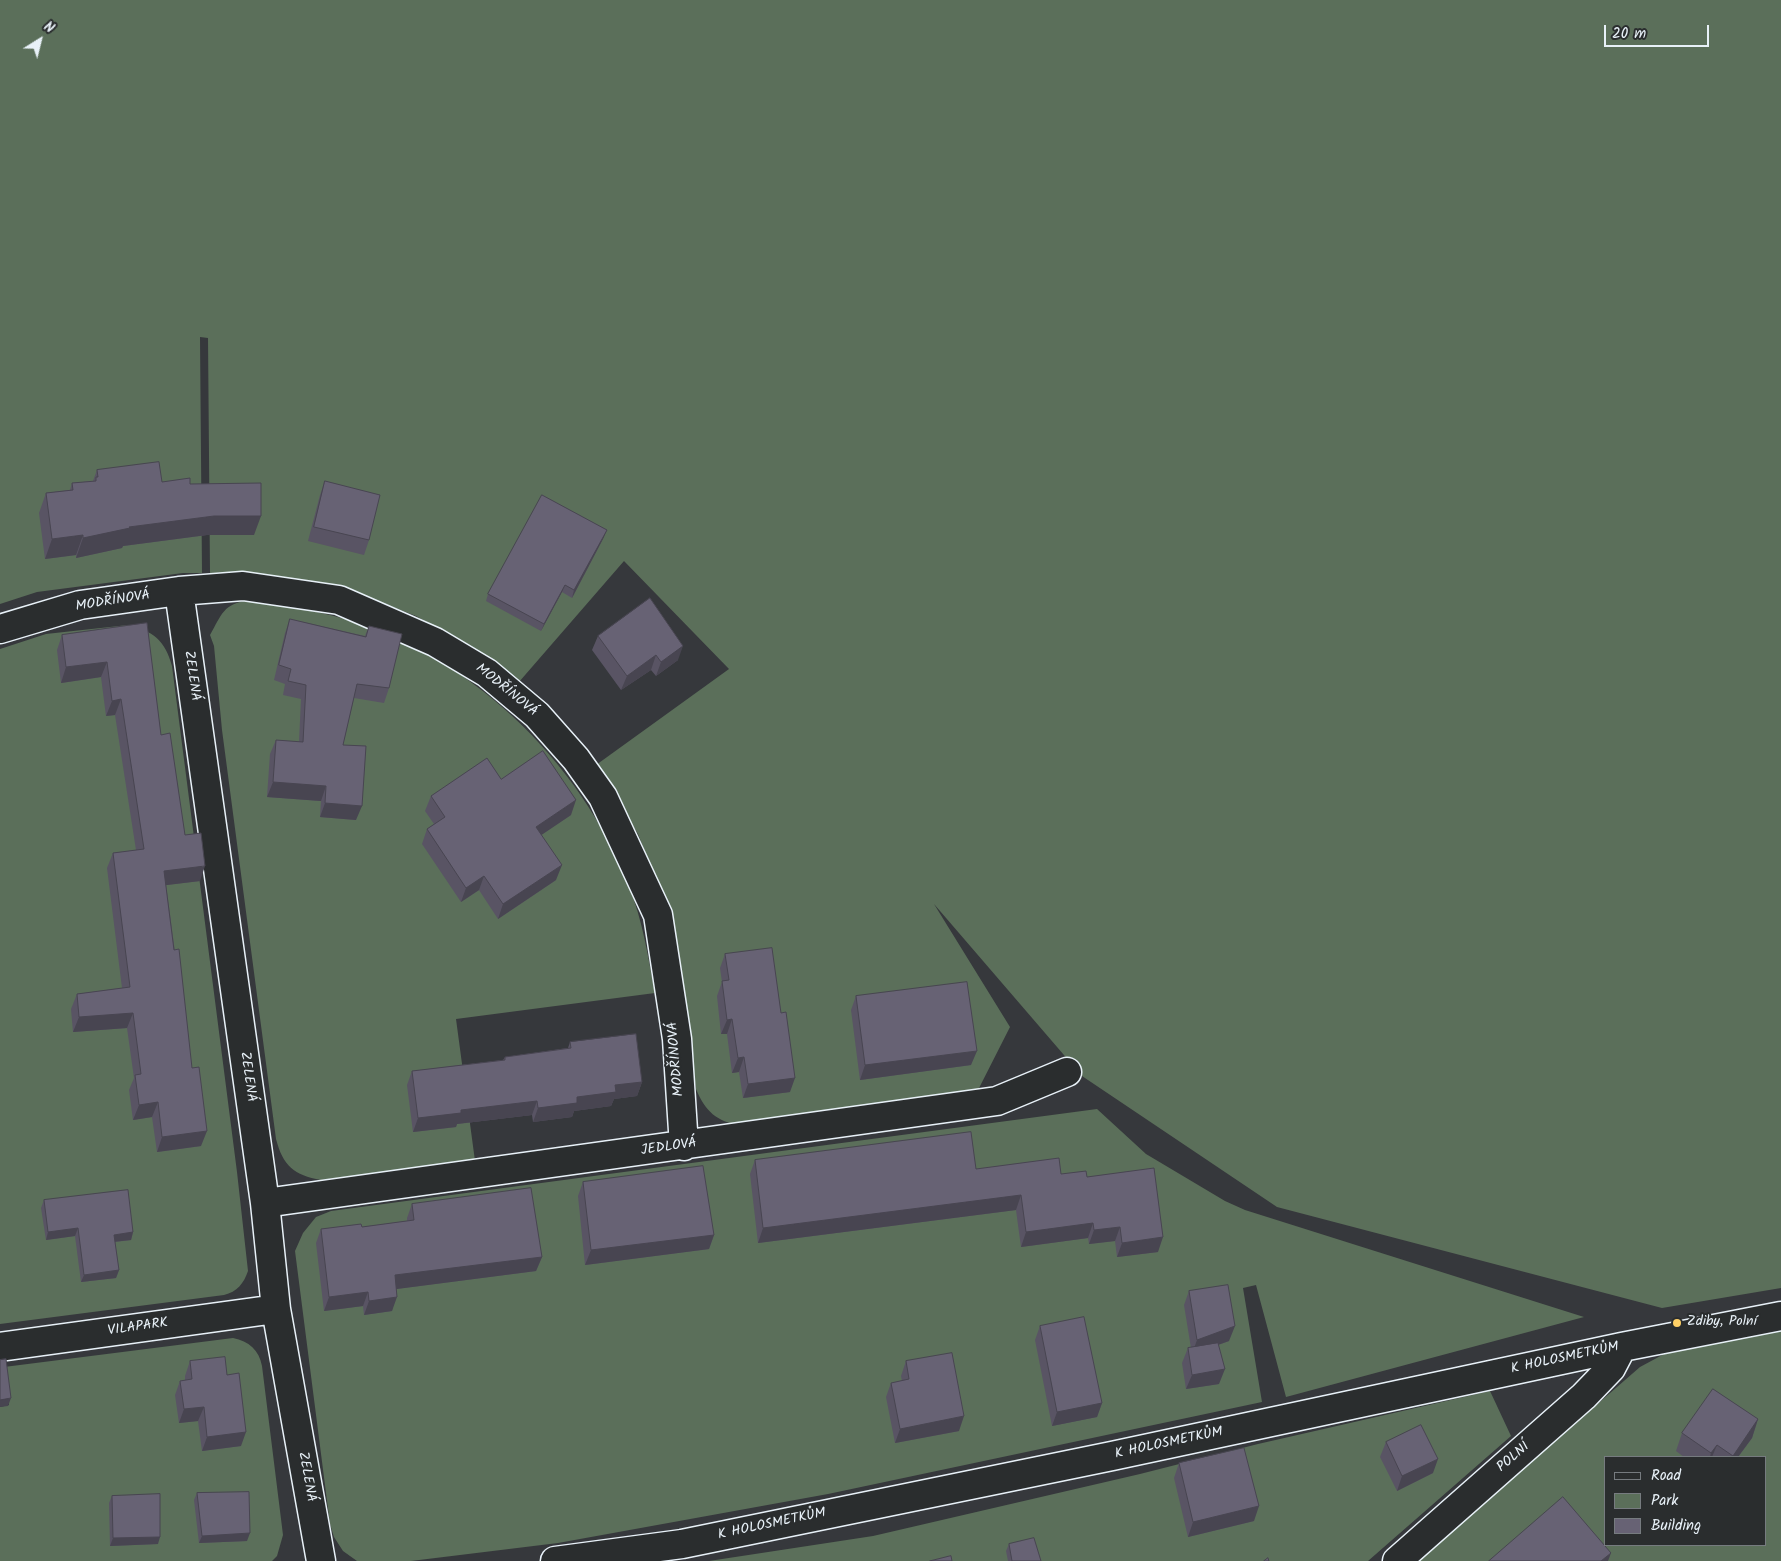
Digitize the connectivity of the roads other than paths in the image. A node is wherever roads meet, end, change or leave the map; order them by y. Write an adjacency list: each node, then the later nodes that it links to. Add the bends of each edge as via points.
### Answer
1 (179, 592): 2 (street, MODŘÍNOVÁ, via 80,605); 4 (street, MODŘÍNOVÁ, via 244,586 339,600 435,642 487,673 538,715 603,796 658,915 677,1039); 5 (street, ZELENÁ)
2 (0, 629)
3 (1068, 1072): 4 (street, JEDLOVÁ, via 997,1101)
4 (684, 1146): 5 (street, JEDLOVÁ)
5 (265, 1203): 6 (street, ZELENÁ)
6 (276, 1309): 8 (street, VILAPARK); 11 (street, ZELENÁ)
7 (1781, 1316): 9 (street, K HOLOSMETKŮM)
8 (0, 1347)
9 (1622, 1347): 10 (street, K HOLOSMETKŮM); 13 (street, POLNÍ, via 1611,1368 1584,1396)
10 (683, 1552): 12 (street, K HOLOSMETKŮM)
11 (320, 1561)
12 (555, 1561)
13 (1397, 1561)

